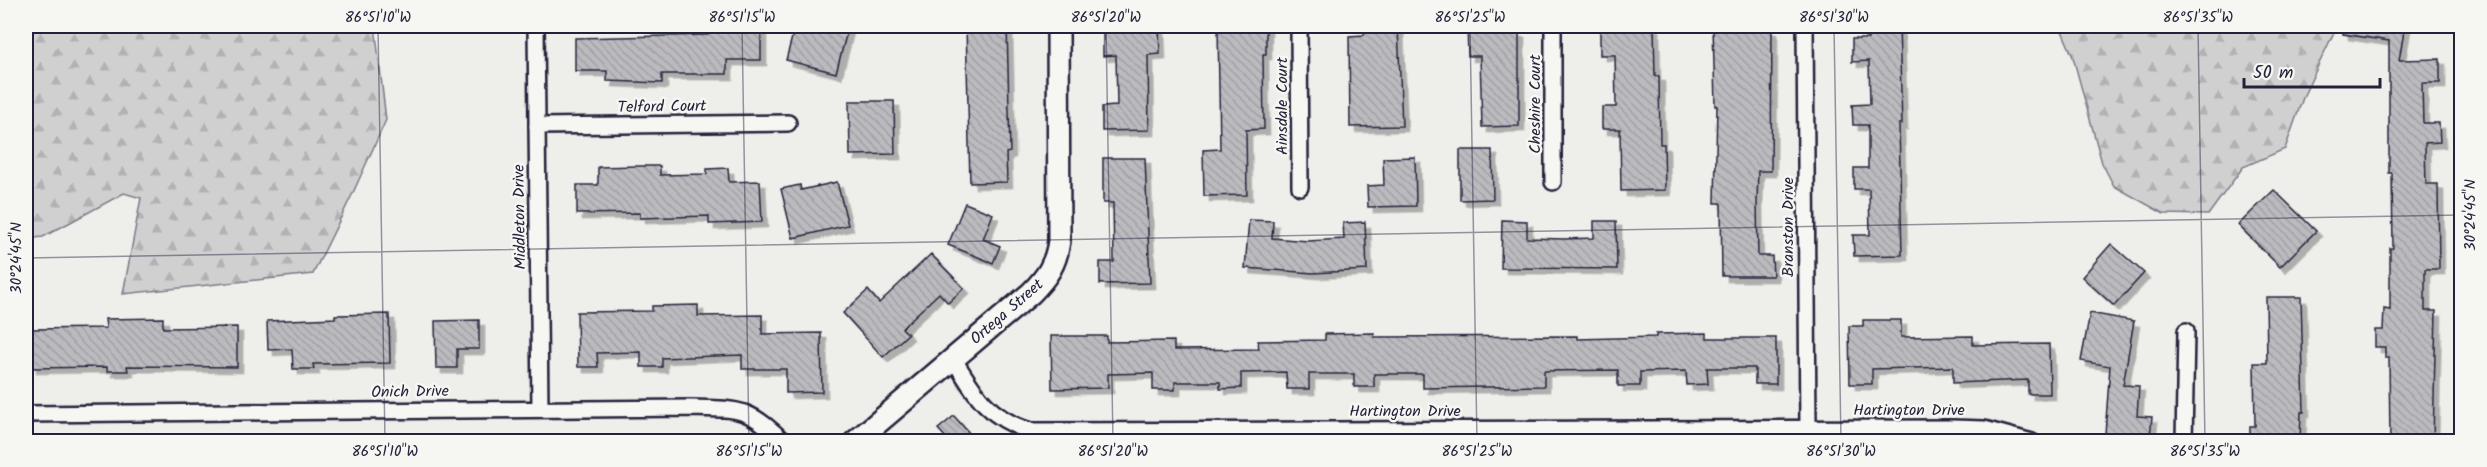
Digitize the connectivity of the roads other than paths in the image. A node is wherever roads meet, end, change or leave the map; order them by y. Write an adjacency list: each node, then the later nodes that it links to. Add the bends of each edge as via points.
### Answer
1 (536, 26): 7 (street, Middleton Drive)
2 (1058, 26): 11 (street, Ortega Street, via 1056,259 1047,278)
3 (1299, 26): 9 (street, Ainsdale Court)
4 (1553, 26): 8 (street, Cheshire Court)
5 (1805, 26): 14 (street, Branston Drive)
6 (788, 123): 7 (street, Telford Court)
7 (537, 126): 12 (street, Middleton Drive)
8 (1553, 182)
9 (1300, 187)
10 (2186, 331): 19 (street)
11 (953, 358): 15 (street, Hartington Drive, via 972,389 997,417 1031,431); 17 (street, Ortega Street)
12 (540, 409): 13 (street, Onich Drive); 16 (street, Onich Drive, via 724,409 749,413)
13 (26, 414)
14 (1808, 428): 15 (street, Hartington Drive); 18 (street, Hartington Drive, via 1984,429)
15 (1501, 435)
16 (784, 441)
17 (855, 441)
18 (2032, 441)
19 (2184, 441)

